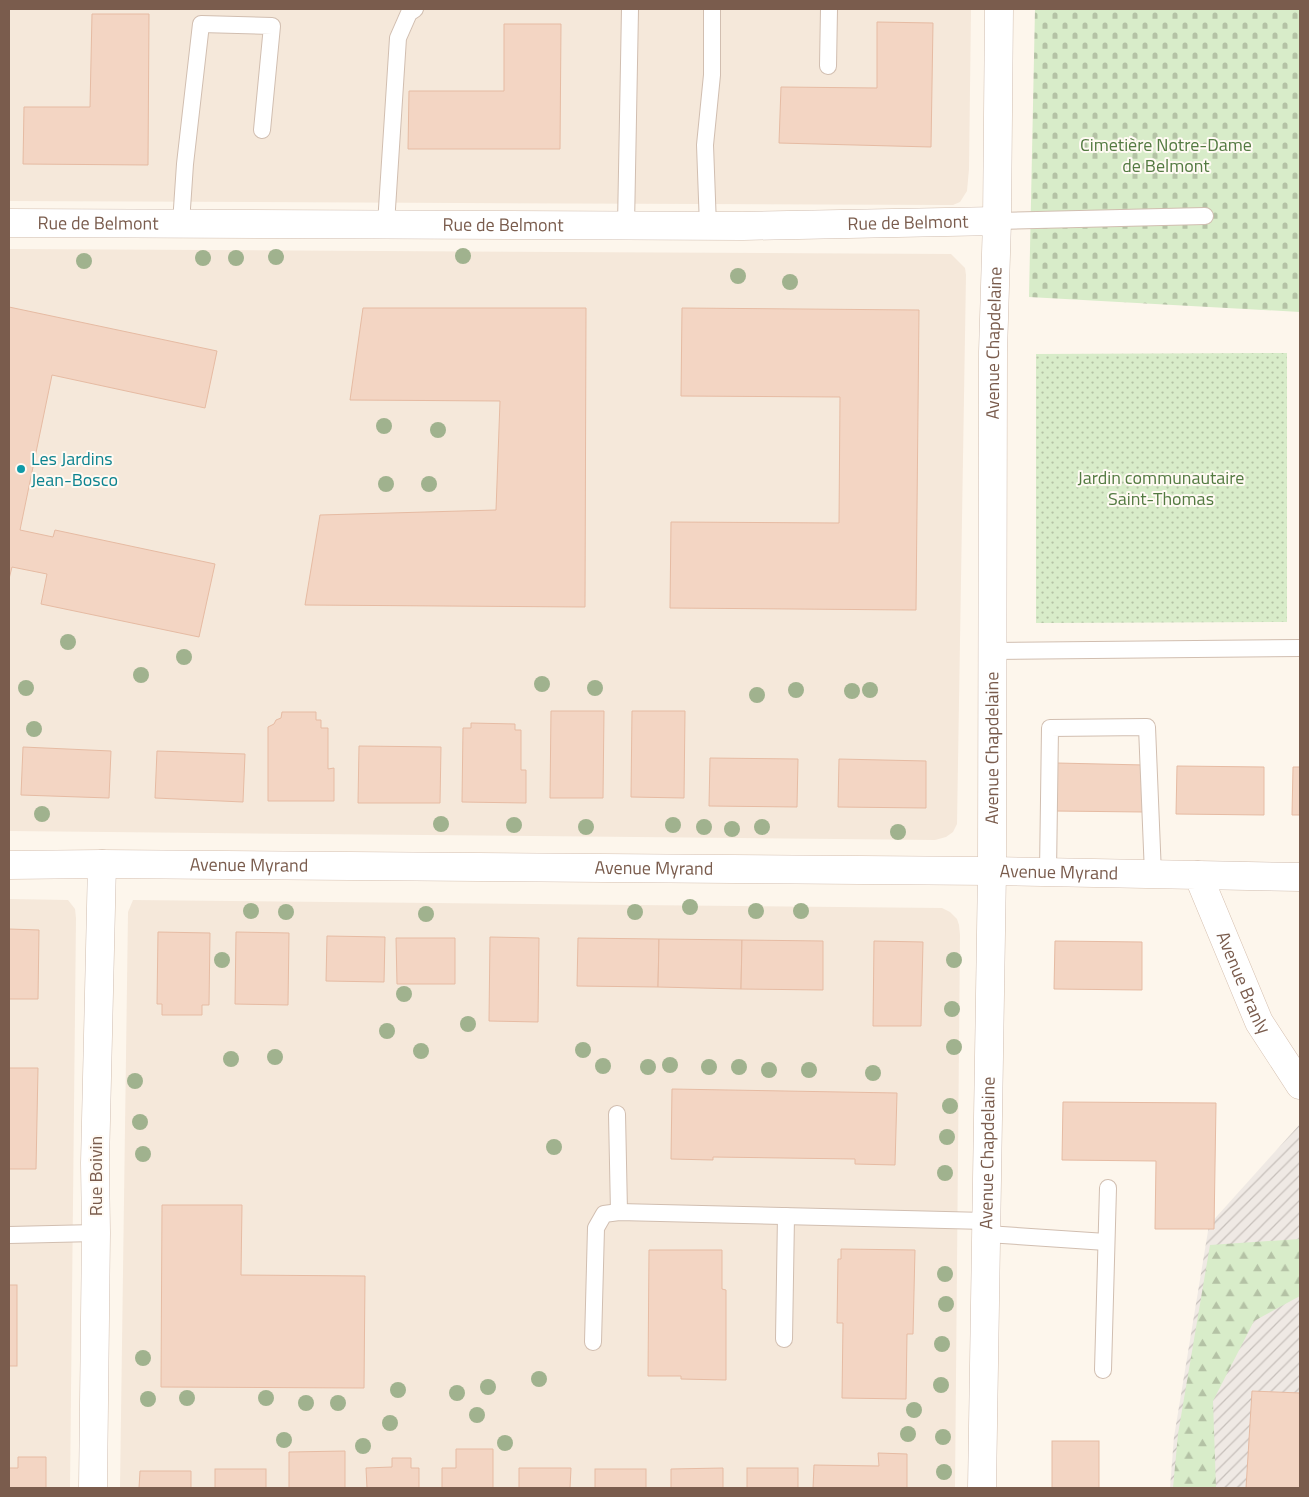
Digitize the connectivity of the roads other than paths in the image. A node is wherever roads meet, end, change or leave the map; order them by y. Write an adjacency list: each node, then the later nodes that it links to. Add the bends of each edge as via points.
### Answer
1 (415, 9): 12 (lane, via 409,12 398,38)
2 (630, 9): 13 (lane)
3 (712, 9): 14 (lane, via 712,75 706,145)
4 (829, 9): 6 (lane)
5 (999, 9): 9 (street, Avenue Chapdelaine)
6 (828, 66)
7 (262, 130): 11 (lane, via 272,26 201,24)
8 (1205, 216): 9 (lane)
9 (997, 222): 14 (street, Rue de Belmont); 16 (street, Avenue Chapdelaine)
10 (9, 223): 11 (street, Rue de Belmont)
11 (181, 224): 12 (street, Rue de Belmont)
12 (386, 224): 13 (street, Rue de Belmont)
13 (626, 225): 14 (street, Rue de Belmont)
14 (708, 226)
15 (1300, 648): 16 (lane)
16 (992, 651): 19 (street, Avenue Chapdelaine)
17 (102, 864): 18 (street, Avenue Myrand); 19 (street, Avenue Myrand); 30 (street, Rue Boivin)
18 (9, 865)
19 (992, 871): 20 (street, Avenue Myrand); 29 (street, Avenue Chapdelaine)
20 (1048, 872): 21 (street, Avenue Myrand); 21 (lane, via 1050,728 1147,727)
21 (1153, 874): 22 (street, Avenue Myrand)
22 (1198, 875): 23 (street, Avenue Myrand); 24 (street, Avenue Branly, via 1259,1022)
23 (1300, 877)
24 (1300, 1085)
25 (618, 1114): 27 (lane)
26 (1108, 1188): 32 (lane)
27 (619, 1212): 28 (lane); 34 (lane, via 604,1214 596,1228)
28 (786, 1216): 29 (lane); 33 (lane)
29 (986, 1228): 32 (lane); 37 (street, Avenue Chapdelaine)
30 (96, 1233): 31 (lane); 36 (street, Rue Boivin)
31 (9, 1235)
32 (1106, 1242): 35 (lane)
33 (784, 1339)
34 (593, 1342)
35 (1103, 1370)
36 (93, 1488)
37 (982, 1488)

